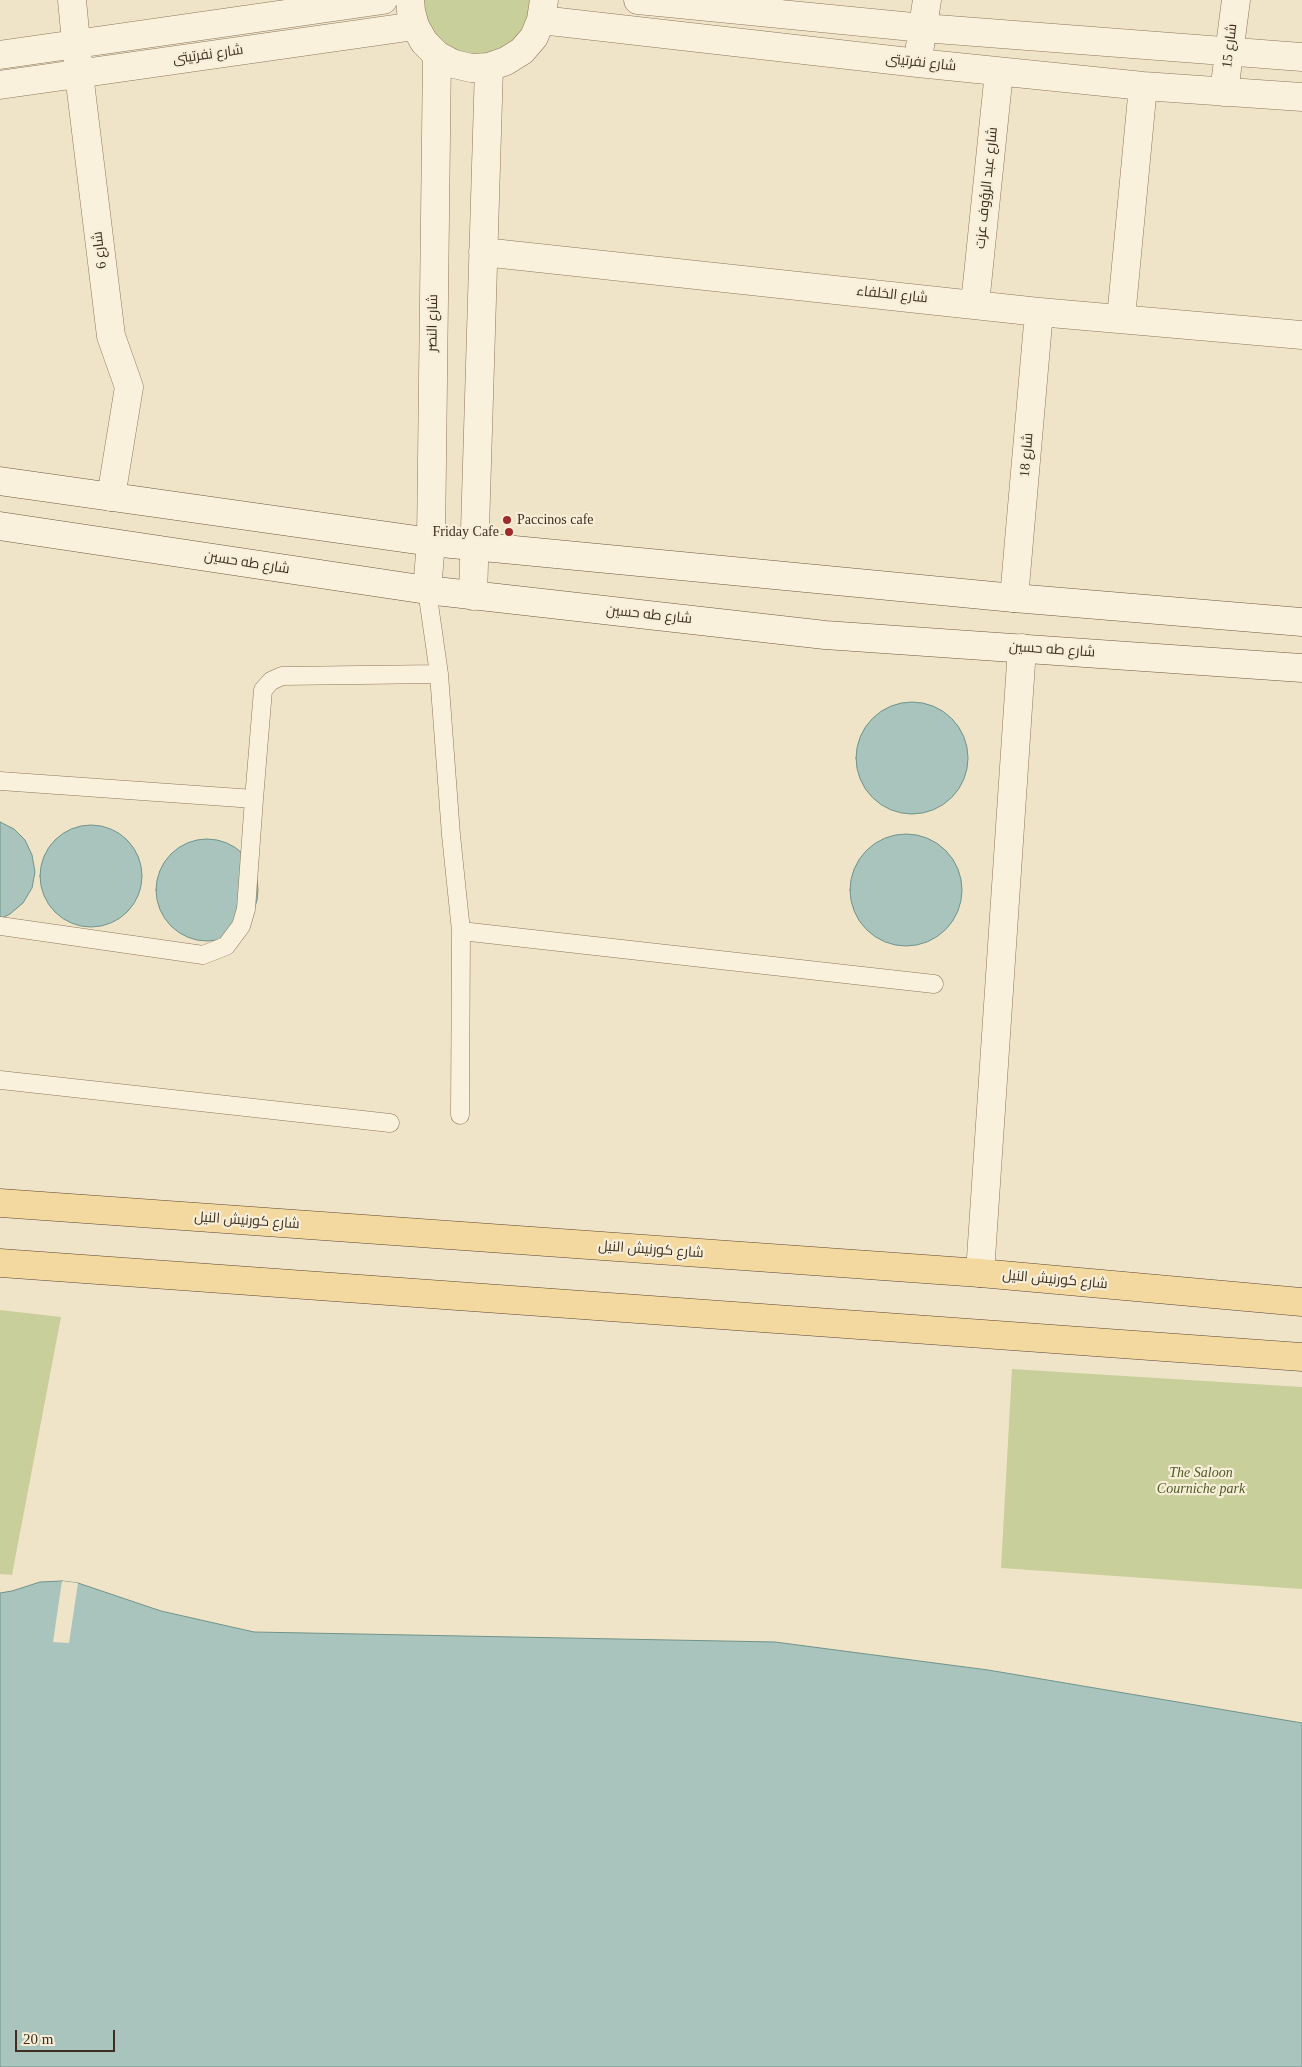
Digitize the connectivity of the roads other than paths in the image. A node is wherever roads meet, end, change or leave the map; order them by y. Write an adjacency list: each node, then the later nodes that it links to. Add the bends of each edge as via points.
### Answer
1 (72, 0): 10 (street, شارع 6)
2 (383, 0): 7 (street)
3 (638, 0): 9 (street)
4 (927, 0): 9 (street)
5 (1236, 0): 12 (street, شارع 15)
6 (542, 10): 16 (street, شارع نفرتيتى); 17 (street, via 534,36 522,51)
7 (234, 11): 10 (street); 11 (street)
8 (413, 13): 11 (street, شارع نفرتيتى); 14 (street, via 424,42)
9 (923, 28): 12 (street); 16 (street)
10 (76, 44): 13 (street); 19 (street, شارع 6)
11 (241, 51): 19 (street, شارع نفرتيتى)
12 (1229, 52): 15 (street); 22 (street, شارع 15)
13 (0, 55)
14 (437, 55): 17 (street, via 471,68); 32 (street, شارع النصر)
15 (1302, 57)
16 (918, 63): 18 (street, شارع نفرتيتى)
17 (489, 67): 24 (street)
18 (999, 72): 21 (street, شارع نفرتيتى); 25 (street, شارع عبد الرؤوف عزت)
19 (78, 74): 20 (street, شارع نفرتيتى); 30 (street, شارع 6, via 110,336 129,387)
20 (0, 85)
21 (1143, 86): 22 (street, شارع نفرتيتى); 27 (street)
22 (1224, 92): 23 (street, شارع نفرتيتى)
23 (1302, 97)
24 (483, 252): 25 (street, شارع الخلفاء); 33 (street)
25 (975, 304): 26 (street, شارع الخلفاء)
26 (1039, 312): 27 (street, شارع الخلفاء); 36 (street, شارع 18)
27 (1120, 318): 28 (street, شارع الخلفاء)
28 (1302, 335)
29 (0, 481): 30 (street)
30 (111, 497): 32 (street)
31 (0, 526): 34 (street, شارع طه حسين)
32 (431, 542): 33 (street); 34 (street, شارع النصر)
33 (475, 545): 35 (street); 36 (street)
34 (427, 590): 35 (street, شارع طه حسين); 40 (lane)
35 (473, 596): 38 (street, شارع طه حسين, via 826,635)
36 (1014, 598): 37 (street)
37 (1302, 622)
38 (1022, 648): 39 (street, شارع طه حسين); 51 (street)
39 (1302, 668)
40 (439, 674): 42 (lane, via 282,676 271,681 264,690); 44 (lane)
41 (0, 781): 42 (lane)
42 (254, 799): 43 (lane, via 246,908 241,926 226,946 203,955)
43 (0, 926)
44 (461, 931): 45 (lane); 47 (lane)
45 (934, 984)
46 (0, 1080): 48 (lane)
47 (460, 1115)
48 (390, 1123)
49 (0, 1203): 51 (main road, شارع كورنيش النيل)
50 (0, 1264): 53 (main road)
51 (980, 1273): 52 (main road, شارع كورنيش النيل)
52 (1302, 1302)
53 (1302, 1357)

